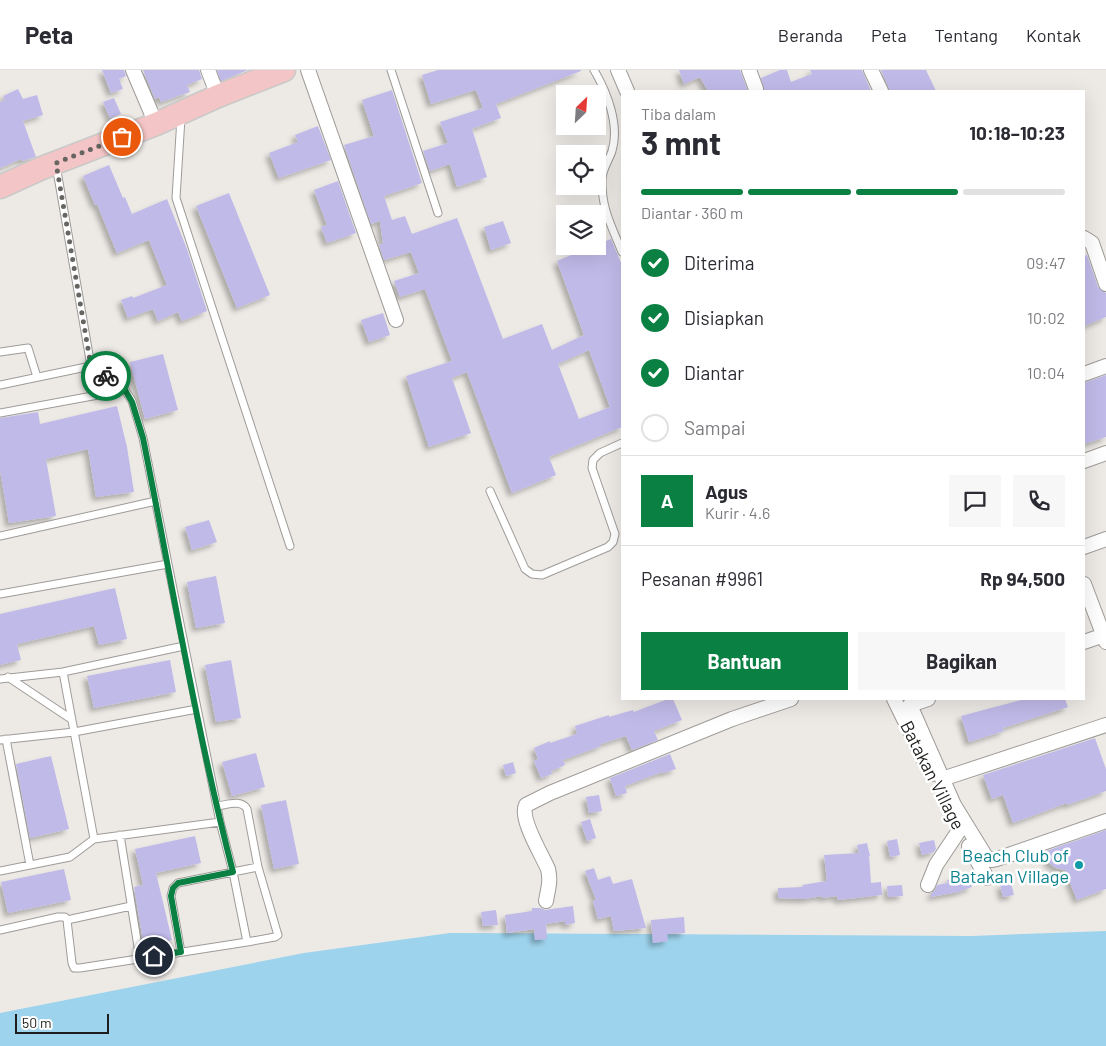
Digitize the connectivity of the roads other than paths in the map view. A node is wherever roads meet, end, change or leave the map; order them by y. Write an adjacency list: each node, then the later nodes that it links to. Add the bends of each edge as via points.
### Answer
1 (133, 70): 15 (street)
2 (208, 70): 13 (street)
3 (284, 70): 13 (main road)
4 (308, 70): 22 (street)
5 (391, 70): 18 (lane)
6 (594, 70): 20 (lane, via 604,86 612,112 614,140 602,177 602,204)
7 (618, 70): 11 (street)
8 (749, 70): 10 (street)
9 (871, 70): 12 (street)
10 (756, 89)
11 (627, 90)
12 (881, 90)
13 (218, 96): 14 (main road)
14 (181, 112): 15 (main road); 38 (lane, via 176,198)
15 (156, 124): 16 (main road)
16 (56, 163): 17 (main road); 24 (lane)
17 (0, 187)
18 (438, 213)
19 (1085, 239): 21 (street, via 1092,243)
20 (621, 250)
21 (1106, 284)
22 (396, 320)
23 (0, 352): 27 (lane, via 28,348)
24 (91, 366): 27 (lane); 29 (lane)
25 (1106, 366): 26 (street)
26 (1085, 374)
27 (37, 376): 28 (lane)
28 (0, 386)
29 (125, 390): 30 (lane); 35 (lane, via 143,438)
30 (0, 414)
31 (621, 443): 34 (lane, via 600,453 593,460 592,468 615,534 613,542 542,575 525,569)
32 (1106, 453): 33 (street)
33 (1085, 461)
34 (490, 491)
35 (156, 501): 36 (lane); 40 (lane)
36 (0, 536)
37 (1106, 539): 39 (street)
38 (290, 546)
39 (1085, 547)
40 (168, 564): 42 (lane); 45 (lane)
41 (1085, 587): 43 (street)
42 (0, 594)
43 (1105, 638): 44 (street)
44 (1085, 642)
45 (184, 646): 46 (lane); 53 (lane)
46 (63, 672): 47 (lane); 54 (lane)
47 (8, 677): 48 (lane); 54 (lane)
48 (0, 679)
49 (788, 700): 71 (street, via 732,719 526,805 524,814 550,876)
50 (894, 700): 62 (street, Batakan Village)
51 (922, 700): 52 (street)
52 (909, 702): 58 (street)
53 (196, 709): 56 (lane); 59 (lane)
54 (71, 719): 56 (lane)
55 (1106, 725): 58 (street)
56 (74, 732): 57 (lane); 64 (lane)
57 (3, 740): 65 (lane)
58 (942, 779): 60 (street, via 978,845 991,860)
59 (217, 806): 61 (lane); 66 (lane, via 240,803 246,806)
60 (1106, 821)
61 (220, 822): 63 (lane); 68 (lane)
62 (957, 833): 69 (street, Batakan Village); 70 (street, via 936,865)
63 (120, 835): 64 (lane); 72 (lane)
64 (94, 838): 65 (lane, via 70,857)
65 (30, 865): 67 (lane)
66 (258, 867): 68 (lane); 75 (lane, via 278,935)
67 (0, 871)
68 (233, 872): 75 (lane); 76 (lane, via 178,883 173,888 171,896)
69 (987, 878)
70 (928, 885)
71 (546, 901)
72 (131, 906): 73 (lane); 77 (lane)
73 (67, 920): 74 (lane, via 61,916); 77 (lane, via 74,968)
74 (0, 930)
75 (247, 942): 76 (lane)
76 (181, 952): 77 (lane)
77 (140, 958)

